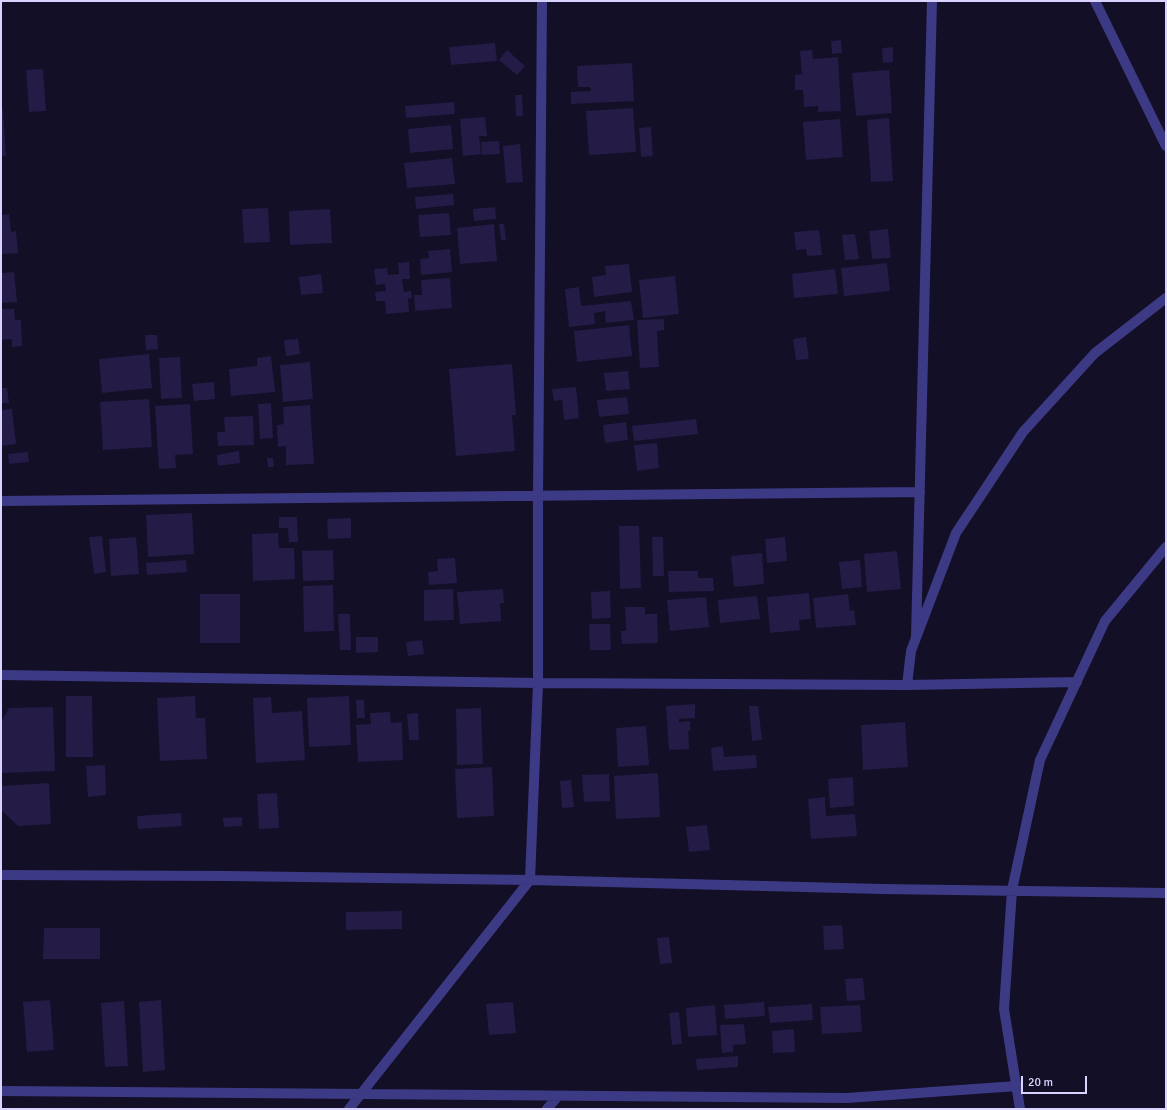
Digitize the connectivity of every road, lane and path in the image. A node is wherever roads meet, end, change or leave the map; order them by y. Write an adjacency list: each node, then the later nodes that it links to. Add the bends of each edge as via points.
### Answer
1 (542, 1): 7 (street)
2 (932, 1): 6 (street)
3 (1095, 1): 4 (street)
4 (1166, 146)
5 (1166, 298): 10 (street, via 1095,353 1023,432 956,533)
6 (920, 492): 7 (street); 10 (street)
7 (538, 496): 8 (street); 13 (street)
8 (1, 501)
9 (1166, 546): 12 (street, via 1105,622)
10 (916, 637): 14 (street, via 911,651)
11 (1, 675): 13 (street)
12 (1076, 682): 14 (street); 17 (street, via 1040,760)
13 (538, 683): 14 (street); 16 (street)
14 (906, 685)
15 (1, 875): 16 (street)
16 (530, 880): 17 (street); 21 (street)
17 (1012, 890): 18 (street); 19 (street, via 1004,1009)
18 (1166, 893)
19 (1017, 1086): 23 (street); 27 (street)
20 (1, 1091): 21 (street)
21 (362, 1094): 22 (street); 24 (street)
22 (558, 1096): 23 (street); 25 (street)
23 (847, 1098): 26 (street)
24 (349, 1109)
25 (547, 1109)
26 (846, 1109)
27 (1020, 1109)

